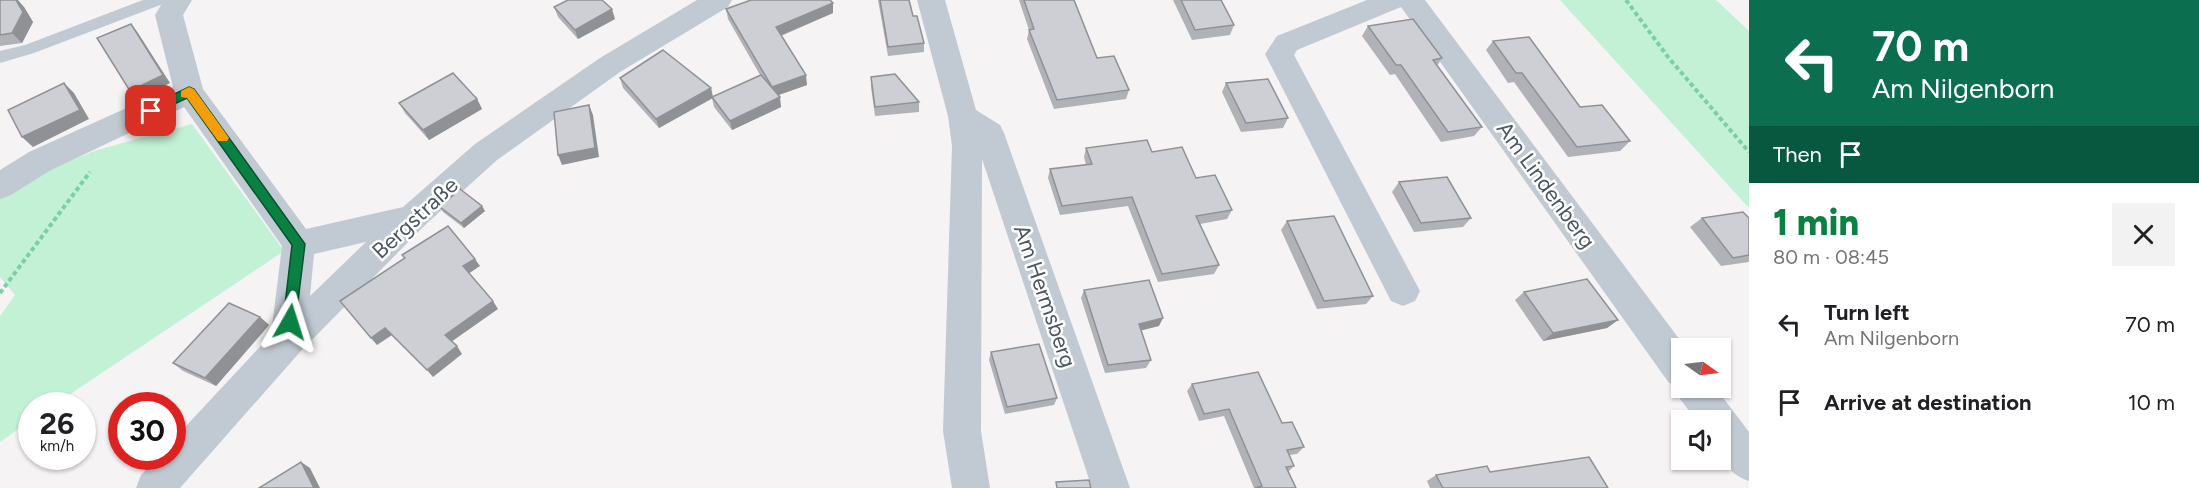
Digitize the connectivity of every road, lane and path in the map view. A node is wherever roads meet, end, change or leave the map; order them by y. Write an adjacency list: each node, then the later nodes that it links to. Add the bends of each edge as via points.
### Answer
1 (158, 0): 8 (lane)
2 (178, 0): 9 (street, via 169,15)
3 (718, 0): 14 (street, Bergstraße, via 610,65 486,152)
4 (931, 0): 10 (street)
5 (1393, 0): 16 (street, via 1287,43 1279,54)
6 (1410, 0): 19 (street, Am Lindenberg)
7 (1626, 0): 11 (path, via 1668,57)
8 (0, 57)
9 (189, 92): 13 (street, via 39,161); 15 (street)
10 (963, 116): 25 (street, via 967,146 962,431); 26 (street, Am Hermsberg, via 989,133)
11 (1749, 152)
12 (97, 164): 17 (path)
13 (0, 186)
14 (412, 218): 15 (street); 18 (street, Bergstraße)
15 (298, 244): 18 (street)
16 (1403, 291)
17 (0, 293)
18 (288, 342): 24 (street, Bergstraße)
19 (1671, 356)
20 (1701, 398): 21 (street)
21 (1710, 410)
22 (1731, 439): 23 (street)
23 (1749, 463)
24 (155, 488)
25 (971, 488)
26 (1112, 488)

